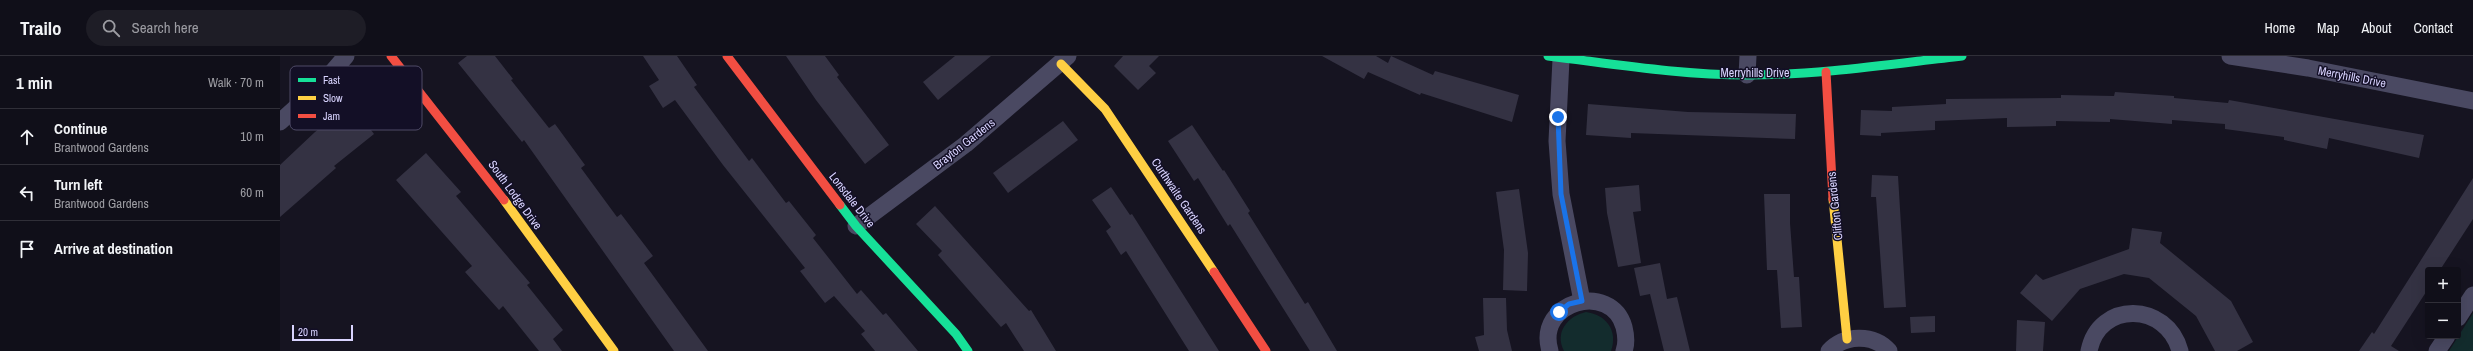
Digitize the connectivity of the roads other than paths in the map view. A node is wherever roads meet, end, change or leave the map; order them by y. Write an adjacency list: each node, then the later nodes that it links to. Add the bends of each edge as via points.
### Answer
1 (346, 56): 10 (street)
2 (391, 56): 11 (street, South Lodge Drive)
3 (727, 56): 18 (street, Lonsdale Drive)
4 (1748, 56): 13 (street)
5 (1962, 56): 12 (street, Merryhills Drive)
6 (2230, 56): 9 (street, Merryhills Drive)
7 (1554, 58): 13 (street, Merryhills Drive, via 1652,69); 20 (street, via 1561,194)
8 (1064, 60): 18 (street, Brayton Gardens, via 966,144); 26 (street, Curthwaite Gardens, via 1105,109)
9 (2309, 62): 15 (street, Merryhills Drive)
10 (337, 66)
11 (399, 66)
12 (1826, 72): 13 (street, Merryhills Drive); 22 (street, Clifton Gardens, via 1832,177)
13 (1747, 75)
14 (422, 95): 24 (street, South Lodge Drive, via 482,170)
15 (2473, 101)
16 (290, 113): 17 (street)
17 (280, 122)
18 (856, 226): 25 (street, Lonsdale Drive, via 956,334)
19 (2473, 295): 21 (street)
20 (1582, 301): 27 (street, via 1569,304 1559,312 1548,336); 28 (street, via 1594,301 1616,313 1623,323 1626,335)
21 (2461, 313)
22 (1847, 339): 29 (street, via 1834,345); 30 (street, via 1861,338 1874,341)
23 (2445, 339): 33 (street)
24 (614, 351)
25 (968, 351)
26 (1266, 351)
27 (1550, 351)
28 (1624, 351)
29 (1829, 351)
30 (1889, 351)
31 (2089, 351): 32 (street, via 2090,343 2098,330 2109,320 2123,314 2138,313 2152,316 2165,324 2174,336)
32 (2180, 351)
33 (2437, 351)

